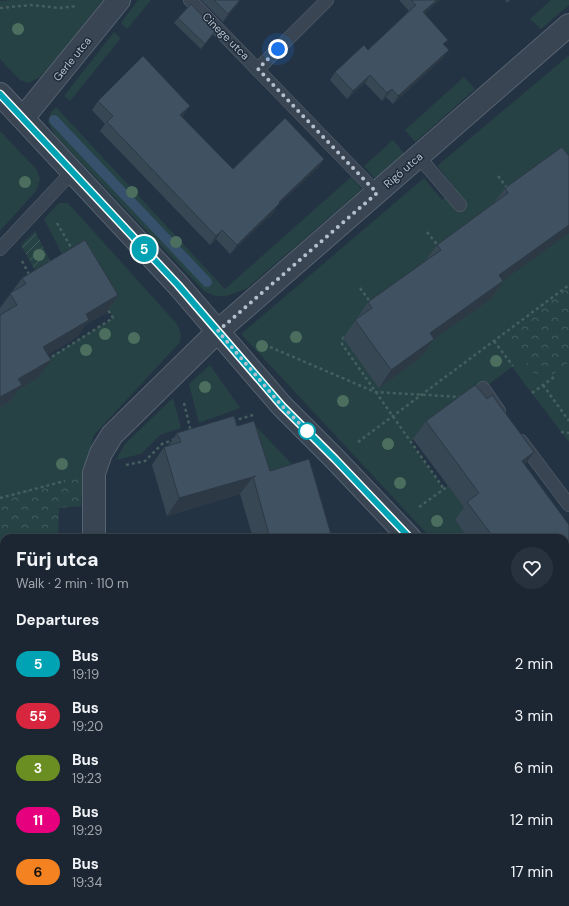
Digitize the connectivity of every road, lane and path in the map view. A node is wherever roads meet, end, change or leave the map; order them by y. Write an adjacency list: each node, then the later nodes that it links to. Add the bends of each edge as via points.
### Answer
1 (120, 0): 9 (street, Gerle utca)
2 (190, 0): 7 (lane, Cinege utca)
3 (327, 0): 7 (lane)
4 (79, 6): 5 (path, via 60,8 31,5)
5 (0, 8)
6 (569, 25): 10 (street, Rigó utca)
7 (258, 69): 14 (lane, Cinege utca)
8 (0, 94): 9 (street)
9 (23, 118): 11 (street)
10 (419, 156): 14 (street, Rigó utca); 16 (lane)
11 (72, 172): 15 (lane); 25 (street)
12 (498, 176): 13 (path)
13 (510, 192)
14 (377, 193): 25 (street, Rigó utca)
15 (44, 202): 18 (lane); 20 (path)
16 (460, 205)
17 (427, 232): 19 (path)
18 (0, 249)
19 (441, 250)
20 (76, 255)
21 (569, 285): 27 (path)
22 (360, 288): 24 (path)
23 (106, 305): 29 (path, via 113,318)
24 (374, 307)
25 (218, 331): 31 (street, Rigó utca); 38 (street)
26 (348, 334): 35 (path, via 343,338 342,344)
27 (494, 341): 30 (path); 37 (path)
28 (269, 346): 35 (path)
29 (41, 363)
30 (512, 366)
31 (176, 372): 46 (path); 49 (street, Rigó utca, via 112,435 101,453)
32 (554, 377): 33 (path)
33 (543, 385): 36 (path); 40 (path)
34 (483, 388): 37 (path, via 470,397); 42 (lane)
35 (375, 392): 37 (path); 39 (path)
36 (532, 393)
37 (422, 394): 39 (path)
38 (282, 406): 41 (path); 48 (street)
39 (392, 417): 48 (path); 51 (path)
40 (569, 421)
41 (229, 422)
42 (507, 422)
43 (561, 432): 45 (path)
44 (516, 433): 53 (lane)
45 (569, 434)
46 (193, 438)
47 (177, 439): 49 (path, via 162,444 145,461)
48 (335, 459): 54 (street)
49 (94, 473): 52 (path); 55 (street, Rigó utca)
50 (452, 482): 51 (path)
51 (444, 489): 54 (path)
52 (0, 498)
53 (569, 505)
54 (403, 531)
55 (94, 534)

